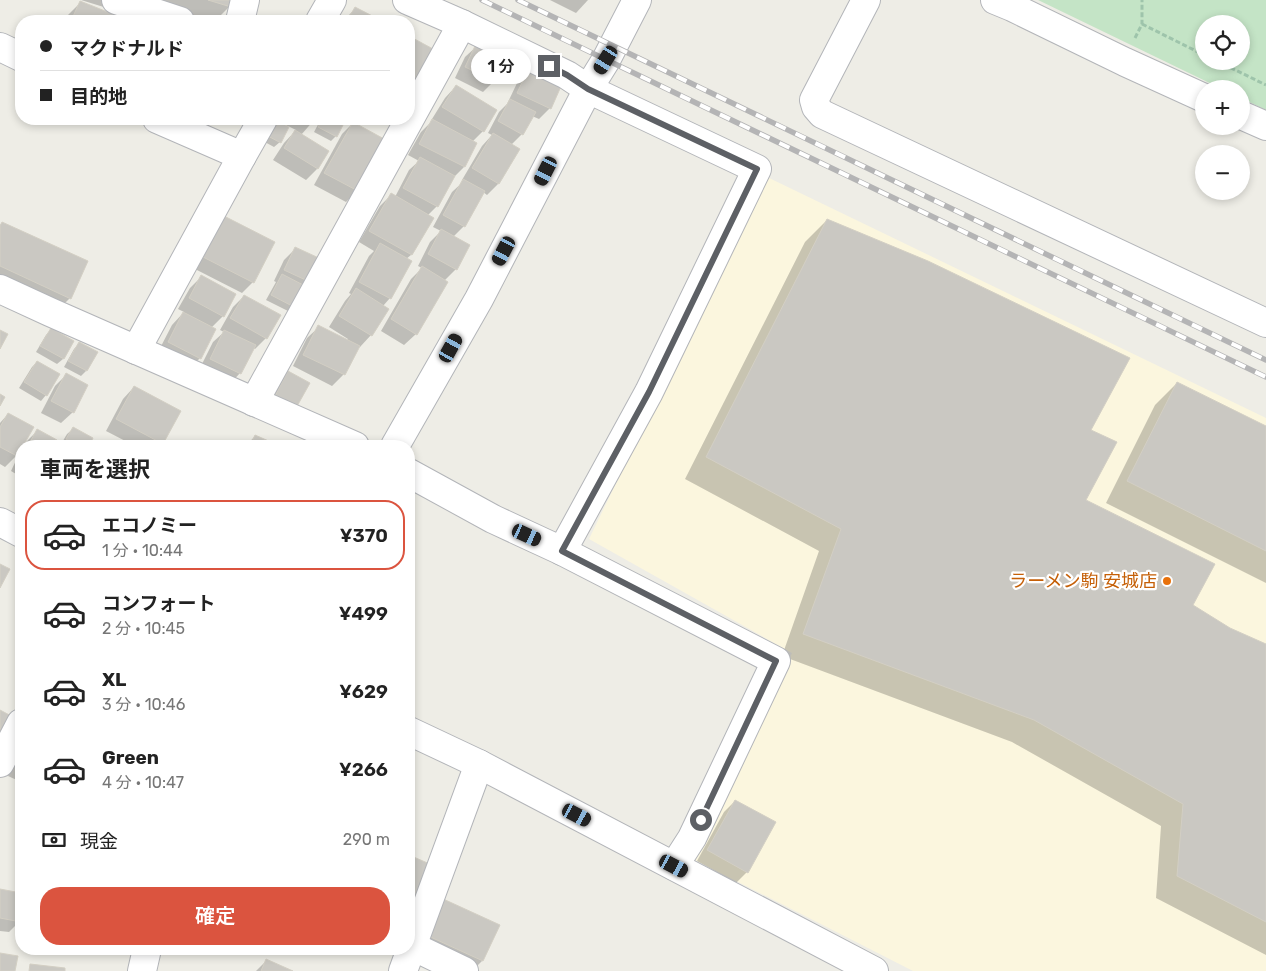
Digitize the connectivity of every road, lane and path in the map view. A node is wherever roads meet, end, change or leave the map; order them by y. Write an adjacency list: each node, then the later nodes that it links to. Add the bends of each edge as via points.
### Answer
1 (116, 0): 9 (street)
2 (245, 0): 10 (street)
3 (332, 0): 11 (street)
4 (407, 0): 12 (street)
5 (637, 0): 20 (street)
6 (866, 0): 30 (street, via 814,100 822,114)
7 (995, 0): 17 (street)
8 (1142, 0): 13 (path)
9 (162, 15)
10 (241, 15)
11 (323, 15)
12 (462, 24): 20 (street, via 567,75); 22 (street)
13 (1142, 24): 15 (path); 17 (path)
14 (0, 47): 16 (street)
15 (1195, 50)
16 (15, 54)
17 (1125, 62): 21 (street)
18 (1235, 70): 19 (path)
19 (1266, 85)
20 (588, 89): 34 (street, via 479,299); 38 (street, via 757,169 649,392)
21 (1195, 94)
22 (415, 109)
23 (1250, 119): 27 (street)
24 (171, 125): 28 (street)
25 (260, 125): 28 (street)
26 (406, 125): 32 (street)
27 (1266, 126)
28 (242, 156): 31 (street)
29 (0, 289): 31 (street)
30 (1266, 323)
31 (136, 350): 32 (street)
32 (254, 402): 33 (street)
33 (341, 440)
34 (398, 440)
35 (415, 476): 38 (street, via 493,519)
36 (0, 522): 37 (street)
37 (15, 530)
38 (562, 551): 43 (street, via 776,661 692,838)
39 (415, 733): 42 (street)
40 (15, 734): 41 (street)
41 (0, 763)
42 (480, 764): 43 (street); 44 (street)
43 (674, 866): 51 (street)
44 (415, 938)
45 (415, 947): 50 (street)
46 (146, 955): 48 (street)
47 (409, 955): 49 (street)
48 (142, 971)
49 (404, 971)
50 (464, 971)
51 (874, 971)

